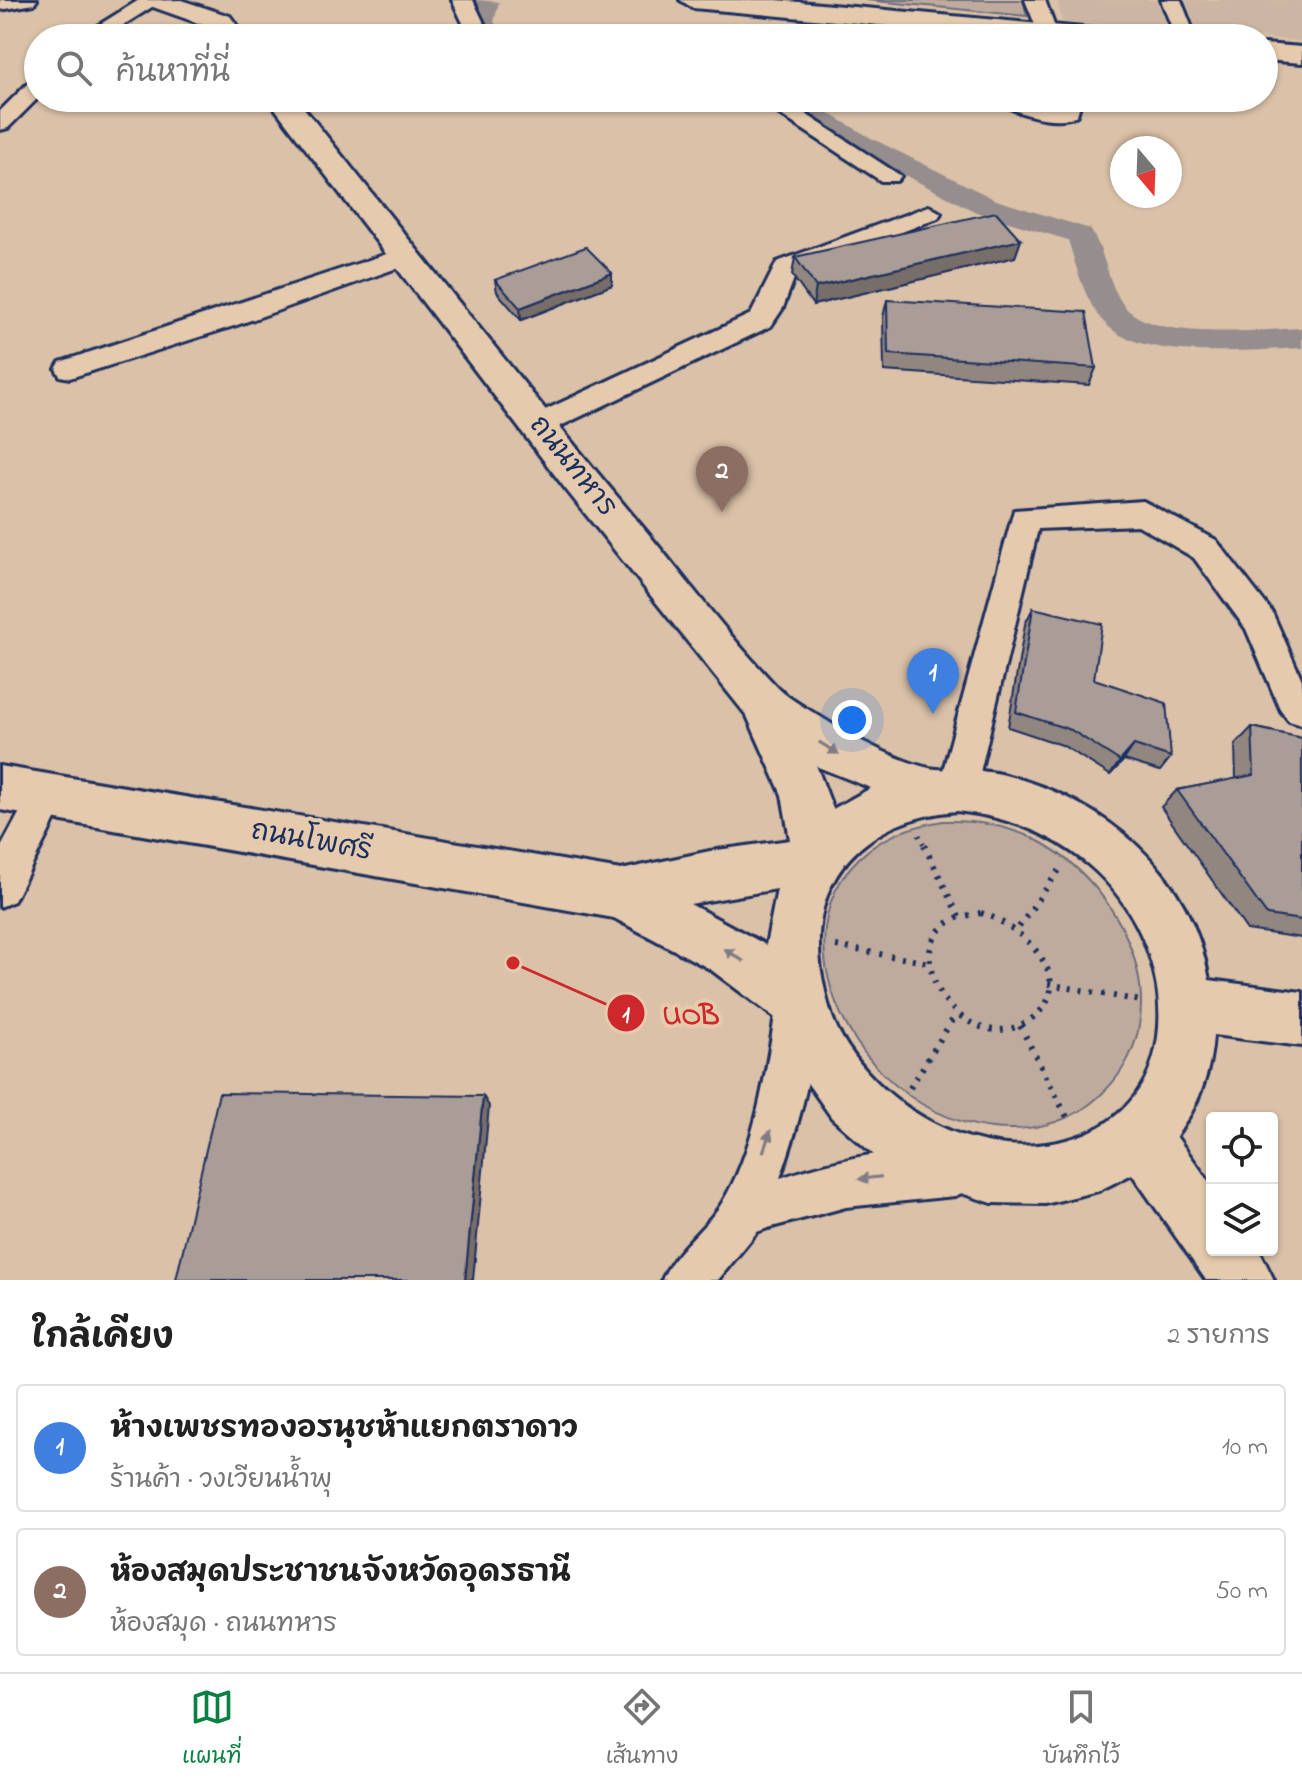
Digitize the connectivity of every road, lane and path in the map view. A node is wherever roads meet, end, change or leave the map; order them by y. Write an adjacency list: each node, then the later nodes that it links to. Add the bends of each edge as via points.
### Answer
1 (27, 0): 10 (street)
2 (120, 0): 12 (street)
3 (152, 0): 9 (main road); 13 (street)
4 (177, 0): 9 (main road)
5 (462, 0): 14 (street)
6 (693, 0): 15 (main road)
7 (1035, 0): 16 (street)
8 (1171, 0): 17 (street)
9 (159, 1): 11 (main road)
10 (0, 4)
11 (225, 20)
12 (99, 24)
13 (111, 24)
14 (472, 24)
15 (916, 24)
16 (1044, 24)
17 (1180, 24)
18 (1278, 53): 19 (main road)
19 (1302, 55)
20 (24, 100): 23 (street)
21 (292, 112): 26 (main road, ถนนทหาร)
22 (788, 112): 24 (street)
23 (0, 123)
24 (889, 176)
25 (929, 213): 28 (street, via 786,268 771,309 761,320)
26 (405, 256): 27 (street); 28 (main road, ถนนทหาร)
27 (70, 369)
28 (538, 425): 29 (main road, ถนนทหาร)
29 (764, 704): 32 (main road, one-way to 32, via 835,752); 35 (main road, ถนนทหาร, via 806,795)
30 (1302, 710): 32 (street, via 1260,622 1205,549 1143,513 1025,518)
31 (0, 788): 33 (main road, ถนนโพศรี)
32 (929, 792): 34 (main road, via 997,793 1037,805); 35 (main road, via 853,821); 38 (path)
33 (48, 796): 36 (street); 37 (main road, ถนนโพศรี)
34 (1085, 833): 39 (path); 44 (main road, via 1111,851 1141,884 1165,922)
35 (819, 859): 37 (main road, ถนนโพศรี); 40 (main road, via 796,907)
36 (0, 888)
37 (621, 895): 43 (main road, ถนนโพศรี, one-way to 37, via 729,951)
38 (959, 917): 39 (path, via 989,914); 41 (path, via 937,934)
39 (1019, 927): 42 (path, via 1041,953)
40 (792, 938): 41 (path); 43 (main road)
41 (929, 963): 45 (path, via 934,987)
42 (1048, 984): 44 (path); 47 (path, via 1038,1012)
43 (798, 1001): 48 (main road, via 828,1068 851,1098); 51 (street, one-way to 43, via 791,1061)
44 (1188, 1007): 46 (main road); 49 (main road, via 1184,1062 1173,1089 1159,1114)
45 (956, 1014): 47 (path, via 988,1028); 48 (path)
46 (1302, 1019)
47 (1020, 1026): 49 (path)
48 (886, 1129): 50 (main road, via 930,1156)
49 (1116, 1149): 50 (main road, via 1068,1173 1023,1178); 52 (main road)
50 (976, 1172): 51 (street, one-way to 51, via 910,1173 834,1183)
51 (741, 1215): 54 (street)
52 (1206, 1232)
53 (1226, 1256): 55 (main road)
54 (686, 1280)
55 (1243, 1280)

